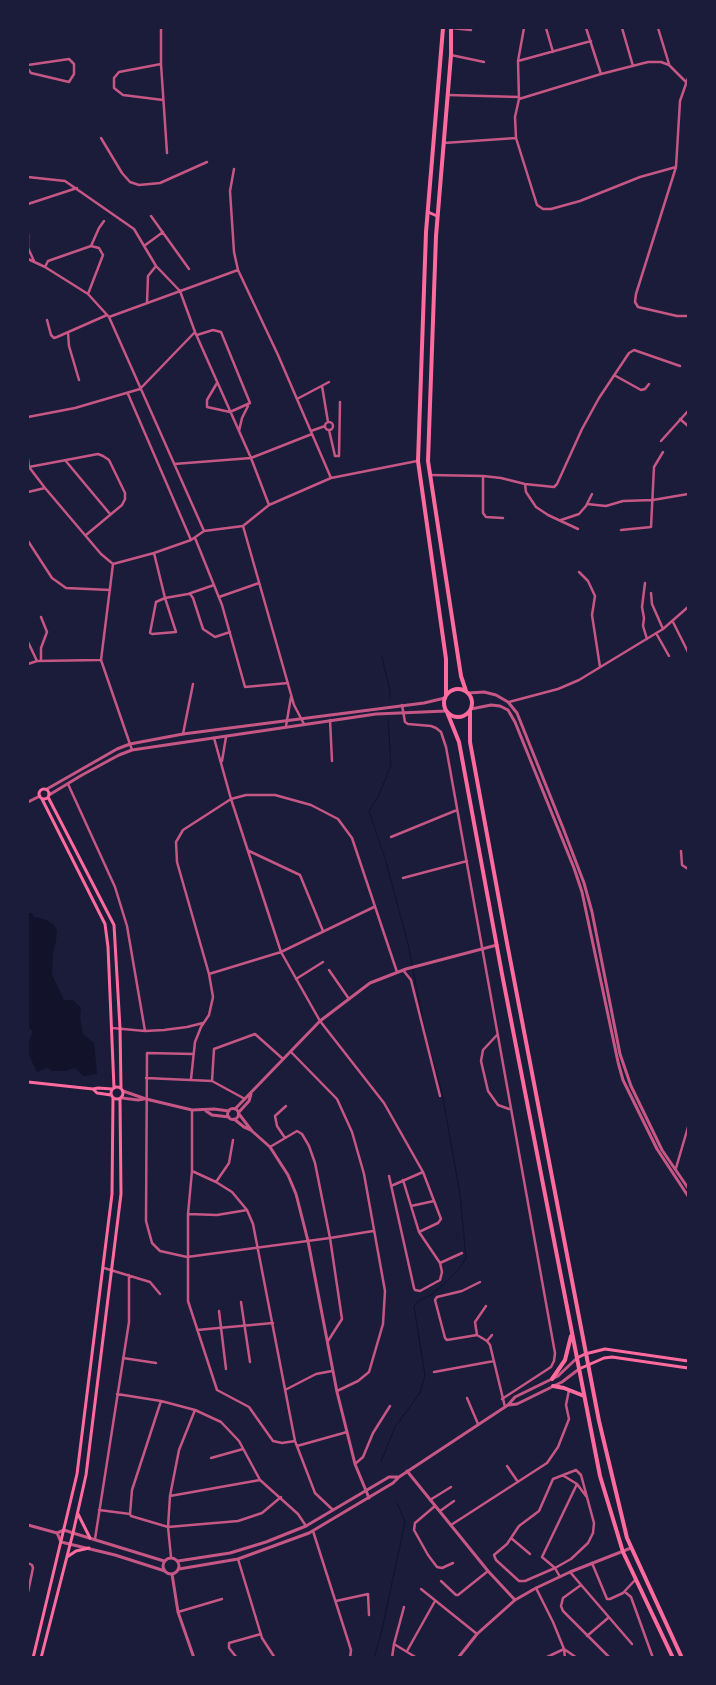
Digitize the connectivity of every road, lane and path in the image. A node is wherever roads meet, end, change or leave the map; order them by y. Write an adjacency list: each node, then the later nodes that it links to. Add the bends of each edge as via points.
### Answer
1 (161, 28): 15 (street)
2 (443, 28): 35 (main road)
3 (451, 28): 9 (street); 12 (main road)
4 (524, 28): 13 (street)
5 (546, 28): 11 (street)
6 (586, 28): 10 (street)
7 (622, 28): 17 (street)
8 (658, 28): 16 (street)
9 (471, 30)
10 (591, 41): 11 (street); 19 (street)
11 (553, 52): 13 (street)
12 (451, 54): 14 (street); 22 (main road)
13 (518, 61): 23 (street)
14 (484, 62)
15 (161, 64): 24 (street); 24 (street, via 119,72 114,78 114,88 123,95)
16 (669, 65): 17 (street, via 648,62); 21 (street)
17 (633, 66): 19 (street)
18 (28, 67): 18 (street, via 31,73 68,82 74,74 74,64 69,59)
19 (601, 74): 23 (street)
20 (688, 78): 21 (street)
21 (687, 83): 30 (street, via 680,101)
22 (448, 96): 23 (street); 27 (main road)
23 (519, 98): 26 (street, via 515,117)
24 (164, 100): 28 (street)
25 (101, 138): 29 (street, via 122,173 130,182 139,185 160,183)
26 (516, 138): 27 (street); 30 (street, via 537,205 546,210)
27 (444, 143): 37 (main road)
28 (167, 153)
29 (207, 162)
30 (676, 167): 54 (street, via 635,302 638,307)
31 (234, 168): 49 (street, via 230,191)
32 (28, 177): 33 (street, via 65,181)
33 (77, 188): 34 (street); 42 (street, via 134,229)
34 (28, 204)
35 (428, 212): 37 (main road); 87 (main road)
36 (151, 216): 39 (street)
37 (437, 216): 90 (main road)
38 (104, 221): 41 (street)
39 (163, 232): 42 (street); 48 (street)
40 (28, 234): 43 (street)
41 (91, 246): 47 (street, via 48,261); 51 (street, via 99,248 103,256)
42 (144, 246): 46 (street)
43 (28, 248): 45 (street)
44 (28, 259): 45 (street)
45 (34, 261): 47 (street)
46 (156, 266): 50 (street); 52 (street, via 148,276)
47 (45, 267): 51 (street)
48 (189, 268)
49 (238, 270): 50 (street); 67 (street)
50 (180, 291): 52 (street); 57 (street)
51 (88, 294): 53 (street)
52 (147, 303): 53 (street)
53 (108, 316): 56 (street); 65 (street)
54 (688, 316)
55 (47, 320): 56 (street, via 54,338)
56 (68, 332): 60 (street)
57 (196, 334): 62 (street); 65 (street); 69 (street, via 213,330 221,332)
58 (680, 366): 59 (street, via 634,350)
59 (614, 375): 63 (street, via 641,390); 93 (street, via 582,429 557,484 551,487)
60 (79, 380)
61 (329, 382): 64 (street)
62 (218, 383): 71 (street); 71 (street, via 206,407)
63 (649, 384)
64 (322, 386): 67 (street); 74 (street)
65 (140, 389): 66 (street); 88 (street)
66 (128, 394): 72 (street); 111 (street)
67 (297, 399): 81 (street)
68 (340, 402): 75 (street)
69 (249, 404): 71 (street); 80 (street)
70 (688, 411): 73 (street)
71 (230, 412): 80 (street)
72 (28, 417)
73 (680, 419): 78 (street); 82 (street)
74 (328, 422): 76 (street); 77 (street)
75 (340, 423): 76 (street); 79 (street, via 339,456 335,456)
76 (332, 424): 79 (street)
77 (325, 426): 79 (street); 81 (street)
78 (688, 426)
79 (329, 430)
80 (239, 431): 84 (street)
81 (311, 433): 84 (street); 92 (street)
82 (661, 441)
83 (663, 452): 98 (street, via 655,463)
84 (251, 458): 88 (street); 100 (street)
85 (28, 459): 89 (street)
86 (65, 460): 89 (street); 101 (street); 101 (street, via 98,454 108,460 125,499)
87 (418, 461): 92 (street); 142 (main road, via 446,659)
88 (174, 464): 107 (street)
89 (29, 467): 94 (street)
90 (430, 476): 91 (street); 140 (main road, via 461,676)
91 (483, 476): 93 (street); 102 (street, via 483,513)
92 (331, 478): 100 (street)
93 (526, 484): 103 (street, via 526,492 536,508)
94 (46, 488): 95 (street); 108 (street)
95 (28, 492)
96 (592, 494): 99 (street)
97 (688, 494): 98 (street)
98 (653, 500): 99 (street, via 623,501 606,506); 106 (street, via 651,527)
99 (587, 504): 103 (street, via 579,514)
100 (269, 505): 104 (street)
101 (110, 514): 108 (street)
102 (503, 518)
103 (560, 521): 105 (street)
104 (244, 526): 107 (street); 115 (street)
105 (578, 528)
106 (621, 530)
107 (204, 531): 109 (street)
108 (86, 535): 113 (street)
109 (195, 538): 111 (street); 117 (street)
110 (28, 540): 118 (street, via 52,578 66,588)
111 (191, 540): 112 (street)
112 (154, 553): 113 (street); 122 (street)
113 (114, 564): 118 (street)
114 (579, 572): 137 (street, via 595,596 592,615)
115 (259, 583): 121 (street); 138 (street)
116 (645, 583): 129 (street, via 642,607)
117 (214, 585): 120 (street); 121 (street)
118 (110, 590): 133 (street)
119 (651, 593): 126 (street, via 652,604)
120 (188, 594): 122 (street); 127 (street, via 194,598 204,629 216,637)
121 (219, 597): 127 (street)
122 (165, 598): 122 (street, via 156,602 152,634 176,632)
123 (688, 607): 125 (street)
124 (41, 617): 135 (street, via 47,632 41,648)
125 (673, 622): 126 (street); 131 (street)
126 (663, 629): 128 (street)
127 (230, 632): 138 (street, via 245,687)
128 (656, 633): 129 (street); 132 (street)
129 (646, 639): 137 (street)
130 (28, 642): 134 (street)
131 (688, 652)
132 (669, 656)
133 (100, 660): 135 (street); 156 (street)
134 (37, 661): 135 (street); 136 (street)
135 (41, 661)
136 (28, 664)
137 (600, 668): 143 (street, via 558,689)
138 (288, 682): 141 (street)
139 (193, 684): 153 (street)
140 (467, 692): 142 (main road, via 456,688); 143 (street, via 491,693); 145 (main road, via 472,700)
141 (291, 693): 148 (street); 149 (street)
142 (446, 696): 144 (street); 147 (main road, via 444,706)
143 (508, 702): 225 (street, via 517,714 584,883 623,1065 648,1122)
144 (402, 706): 146 (street); 148 (street)
145 (470, 710): 147 (main road, via 461,717); 232 (street, via 500,706 508,710 515,722 584,898 623,1080 657,1149); 262 (main road, via 470,742)
146 (403, 712): 147 (street); 150 (street); 166 (street, via 408,724 431,726 440,732)
147 (447, 712): 175 (main road, via 459,742)
148 (301, 718): 149 (street); 151 (street)
149 (287, 720): 152 (street); 153 (street)
150 (330, 720): 151 (street); 158 (street)
151 (304, 724): 152 (street)
152 (286, 726): 154 (street)
153 (183, 734): 156 (street)
154 (227, 735): 155 (street); 159 (street)
155 (213, 737): 157 (street); 159 (street)
156 (130, 744): 157 (street); 161 (street)
157 (132, 750): 160 (street)
158 (332, 761)
159 (222, 762): 164 (street)
160 (68, 784): 162 (street); 189 (street, via 114,887 124,918)
161 (46, 790): 162 (main road); 163 (main road, via 41,790)
162 (48, 796): 163 (main road); 188 (main road, via 114,925)
163 (41, 798): 165 (street); 187 (main road, via 105,924)
164 (231, 799): 168 (street); 173 (street, via 246,795 275,795 311,805 338,819 352,838); 182 (street, via 183,830 176,842 177,862)
165 (28, 802)
166 (458, 810): 167 (street); 170 (street)
167 (391, 837)
168 (248, 851): 174 (street, via 300,875); 177 (street)
169 (681, 851): 171 (street, via 682,865)
170 (467, 861): 172 (street); 176 (street)
171 (688, 869)
172 (403, 878)
173 (374, 907): 174 (street); 181 (street)
174 (323, 931): 177 (street)
175 (497, 946): 176 (street); 257 (main road)
176 (483, 948): 179 (street); 190 (street)
177 (281, 952): 182 (street); 183 (street)
178 (323, 962): 183 (street)
179 (404, 969): 181 (street); 202 (street, via 411,980)
180 (329, 970): 184 (street)
181 (397, 972): 184 (street, via 370,983)
182 (209, 974): 186 (street, via 213,997)
183 (296, 979): 185 (street)
184 (349, 999): 185 (street)
185 (320, 1021): 191 (street); 226 (street, via 384,1103)
186 (204, 1022): 189 (street); 192 (street)
187 (111, 1028): 188 (street); 199 (main road)
188 (120, 1028): 189 (street); 200 (main road)
189 (145, 1031)
190 (497, 1035): 210 (street); 210 (street, via 483,1050 481,1061 488,1091 498,1105)
191 (291, 1052): 193 (street); 237 (street, via 337,1099 345,1114 364,1174)
192 (194, 1054): 194 (street, via 146,1053); 195 (street)
193 (283, 1060): 196 (street, via 255,1034 214,1049); 201 (street)
194 (146, 1078): 195 (street); 206 (street)
195 (191, 1079): 196 (street)
196 (212, 1081): 205 (street)
197 (28, 1082): 198 (main road)
198 (93, 1089): 199 (main road); 203 (main road)
199 (113, 1089): 200 (main road); 203 (main road)
200 (122, 1090): 204 (main road); 206 (street)
201 (252, 1094): 205 (street); 207 (street)
202 (440, 1096)
203 (112, 1097): 204 (main road); 218 (main road)
204 (121, 1098): 206 (street); 219 (main road)
205 (245, 1098): 207 (street); 209 (street)
206 (145, 1099): 211 (street); 243 (street, via 147,1229 152,1243 160,1251)
207 (249, 1101): 214 (street)
208 (286, 1106): 221 (street, via 275,1116)
209 (235, 1109): 213 (street); 214 (street)
210 (510, 1109): 283 (street, via 555,1354 550,1367)
211 (192, 1110): 212 (street); 224 (street)
212 (206, 1111): 213 (street); 215 (street)
213 (229, 1111): 215 (street)
214 (239, 1113): 216 (street); 220 (street)
215 (230, 1118): 216 (street)
216 (234, 1119): 220 (street)
217 (688, 1127): 225 (street)
218 (113, 1129): 219 (main road); 245 (main road, via 112,1194)
219 (120, 1129): 246 (main road, via 121,1194)
220 (252, 1131): 223 (street)
221 (285, 1138): 223 (street); 239 (street, via 297,1131 309,1146)
222 (233, 1140): 229 (street, via 230,1163)
223 (270, 1147): 240 (street, via 296,1194)
224 (192, 1170): 229 (street); 236 (street)
225 (675, 1170): 231 (street)
226 (423, 1172): 228 (street); 233 (street)
227 (388, 1176): 230 (street)
228 (404, 1180): 230 (street); 234 (street)
229 (216, 1182): 235 (street, via 232,1192)
230 (391, 1186): 244 (street, via 416,1290 440,1280)
231 (688, 1188)
232 (688, 1196)
233 (434, 1201): 234 (street); 238 (street, via 440,1221)
234 (411, 1206): 238 (street)
235 (246, 1210): 236 (street, via 217,1216); 241 (street)
236 (188, 1214): 243 (street)
237 (373, 1230): 239 (street); 279 (street, via 385,1291 383,1324 370,1372)
238 (419, 1232): 244 (street)
239 (330, 1238): 240 (street); 261 (street, via 342,1319)
240 (308, 1241): 241 (street); 261 (street)
241 (258, 1248): 243 (street); 253 (street)
242 (462, 1254): 244 (street)
243 (187, 1257): 256 (street, via 187,1299)
244 (440, 1263)
245 (104, 1268): 246 (street); 290 (main road)
246 (112, 1270): 247 (street); 291 (main road)
247 (128, 1275): 249 (street, via 150,1282); 263 (street, via 129,1322)
248 (480, 1282): 258 (street, via 436,1300 447,1340)
249 (160, 1294)
250 (241, 1302): 254 (street)
251 (486, 1306): 258 (street, via 475,1322)
252 (219, 1311): 255 (street)
253 (273, 1323): 254 (street); 277 (street)
254 (244, 1326): 255 (street); 267 (street)
255 (221, 1328): 256 (street); 271 (street)
256 (197, 1330): 292 (street, via 218,1391 249,1407 273,1441)
257 (572, 1333): 264 (main road); 275 (main road, via 565,1360)
258 (477, 1334): 260 (street)
259 (492, 1335): 260 (street)
260 (487, 1341): 265 (street)
261 (327, 1342): 273 (street)
262 (585, 1354): 264 (main road); 266 (main road, via 608,1350); 269 (main road)
263 (123, 1358): 268 (street); 280 (street)
264 (576, 1358): 272 (main road); 275 (street, via 563,1373)
265 (494, 1361): 274 (street); 283 (street)
266 (688, 1361)
267 (250, 1362)
268 (156, 1363)
269 (587, 1364): 270 (main road, via 612,1357); 272 (main road); 333 (main road)
270 (688, 1368)
271 (226, 1369)
272 (579, 1369): 276 (street); 281 (main road)
273 (332, 1370): 277 (street, via 316,1374); 279 (street)
274 (434, 1372)
275 (552, 1379): 286 (street, via 515,1397)
276 (553, 1386): 278 (main road); 286 (street)
277 (285, 1390): 292 (street)
278 (569, 1390): 281 (main road); 302 (street, via 566,1405 569,1419 558,1447 546,1463)
279 (337, 1392): 289 (street)
280 (117, 1394): 284 (street); 315 (street)
281 (584, 1396): 334 (main road, via 600,1476)
282 (467, 1398): 288 (street)
283 (502, 1398): 286 (street)
284 (161, 1401): 287 (street); 319 (street, via 132,1490)
285 (390, 1406): 296 (street, via 363,1457)
286 (506, 1406): 288 (street)
287 (195, 1410): 294 (street, via 221,1422); 308 (street, via 179,1450)
288 (478, 1424): 298 (street)
289 (347, 1432): 293 (street); 296 (street)
290 (82, 1436): 291 (main road); 306 (main road)
291 (91, 1438): 307 (main road)
292 (295, 1441): 293 (street)
293 (297, 1446): 316 (street, via 315,1492)
294 (243, 1448): 295 (street); 301 (street)
295 (211, 1458)
296 (355, 1464): 305 (street)
297 (507, 1466): 302 (street)
298 (407, 1471): 300 (street); 311 (street)
299 (564, 1476): 303 (street); 312 (street, via 572,1470 578,1472); 329 (street, via 553,1479 541,1508)
300 (398, 1477): 305 (street, via 389,1477); 310 (street)
301 (260, 1480): 308 (street); 309 (street)
302 (518, 1482): 321 (street)
303 (577, 1484): 312 (street); 344 (street, via 542,1557)
304 (451, 1487): 311 (street)
305 (366, 1490): 310 (street); 316 (street)
306 (74, 1491): 307 (main road); 324 (main road)
307 (82, 1494): 318 (main road)
308 (170, 1496): 323 (street)
309 (281, 1497): 322 (street); 323 (street, via 262,1514 238,1521)
310 (369, 1498): 325 (street)
311 (430, 1500): 314 (street)
312 (588, 1500): 344 (street, via 593,1533 588,1543 571,1559)
313 (454, 1501): 317 (street)
314 (435, 1506): 317 (street); 342 (street, via 415,1523 414,1530 437,1567)
315 (99, 1510): 319 (street); 328 (street)
316 (333, 1510): 322 (street)
317 (440, 1511): 321 (street)
318 (78, 1513): 326 (main road); 328 (main road)
319 (130, 1514): 323 (street)
320 (28, 1525): 327 (street)
321 (451, 1525): 346 (street)
322 (306, 1526): 340 (street, via 230,1553)
323 (168, 1527): 337 (street)
324 (64, 1530): 326 (street); 327 (street); 330 (main road)
325 (313, 1531): 338 (street); 360 (street)
326 (73, 1532): 328 (street); 331 (main road)
327 (56, 1533): 330 (street)
328 (92, 1538): 339 (street)
329 (511, 1538): 335 (street); 344 (street, via 494,1558 517,1580 526,1581)
330 (62, 1542): 331 (street); 374 (main road)
331 (70, 1544): 332 (street); 336 (main road)
332 (89, 1548): 336 (main road); 347 (street)
333 (631, 1548): 334 (street); 388 (main road)
334 (623, 1552): 343 (street); 351 (main road)
335 (530, 1554)
336 (67, 1557): 375 (main road)
337 (171, 1557): 339 (street); 340 (street)
338 (238, 1559): 345 (street); 366 (street)
339 (164, 1561): 347 (street)
340 (178, 1561): 345 (street)
341 (28, 1563): 356 (street, via 33,1568)
342 (453, 1563)
343 (592, 1563): 348 (street); 357 (street, via 607,1598)
344 (555, 1568): 350 (street)
345 (179, 1569): 349 (street)
346 (488, 1570): 352 (street, via 458,1595); 359 (street)
347 (165, 1571): 349 (street)
348 (570, 1572): 350 (street); 353 (street)
349 (172, 1574): 363 (street)
350 (560, 1577): 354 (street)
351 (636, 1579): 357 (street); 387 (main road)
352 (441, 1581)
353 (581, 1585): 365 (street); 368 (street, via 563,1598 561,1606)
354 (536, 1588): 359 (street); 371 (street)
355 (421, 1589): 361 (street)
356 (28, 1592)
357 (625, 1592): 386 (street, via 631,1597)
358 (222, 1599): 363 (street)
359 (515, 1600): 367 (street)
360 (336, 1601): 364 (street, via 368,1594); 379 (street, via 351,1650)
361 (435, 1601): 367 (street); 372 (street)
362 (404, 1607): 369 (street)
363 (178, 1612): 376 (street)
364 (369, 1615)
365 (608, 1618): 368 (street); 370 (street)
366 (261, 1634): 377 (street, via 229,1643 229,1648); 378 (street)
367 (477, 1634): 381 (street)
368 (587, 1636): 385 (street)
369 (394, 1644): 372 (street); 380 (street)
370 (632, 1644)
371 (564, 1649): 382 (street); 383 (street); 384 (street)
372 (407, 1651): 373 (street)
373 (417, 1657)
374 (33, 1658)
375 (41, 1658)
376 (194, 1658)
377 (238, 1658)
378 (276, 1658)
379 (350, 1658)
380 (392, 1658)
381 (458, 1658)
382 (545, 1658)
383 (565, 1658)
384 (577, 1658)
385 (610, 1658)
386 (653, 1658)
387 (673, 1658)
388 (682, 1658)

